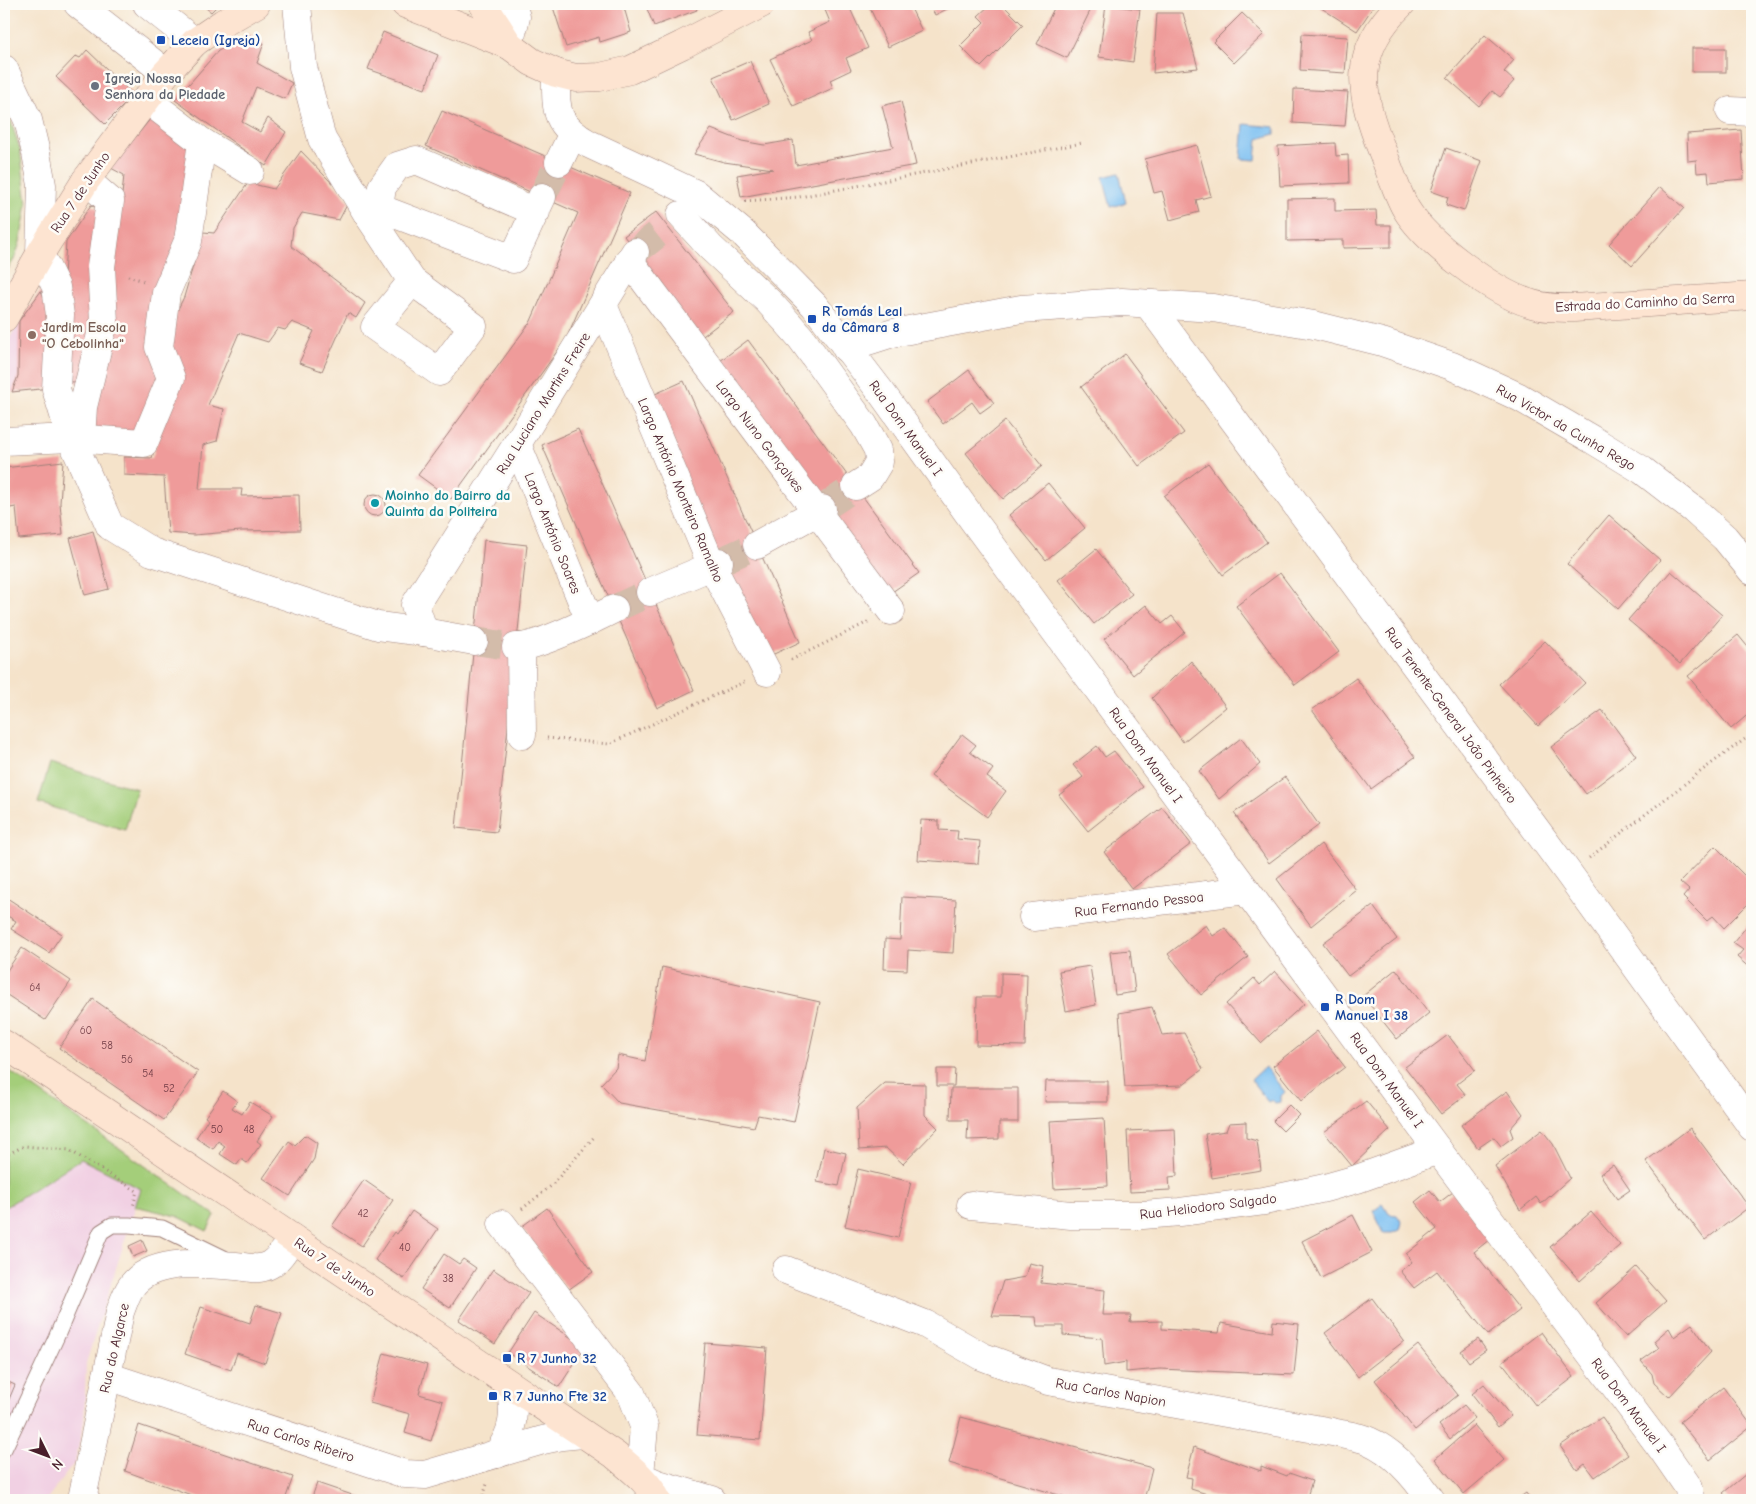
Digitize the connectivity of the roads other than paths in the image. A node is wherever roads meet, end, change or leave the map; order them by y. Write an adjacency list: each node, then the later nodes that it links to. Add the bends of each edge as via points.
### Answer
1 (78, 4): 13 (street)
2 (147, 4): 10 (street)
3 (256, 4): 10 (main road, Rua 7 de Junho)
4 (297, 4): 22 (street, via 303,67 322,139)
5 (405, 4): 11 (main road)
6 (483, 4): 11 (main road)
7 (512, 4): 11 (street, via 516,17)
8 (761, 4): 14 (main road, via 630,70 592,78)
9 (1401, 4): 26 (main road, Estrada do Caminho da Serra, via 1386,18 1367,54 1365,98 1370,120 1406,209 1438,246 1510,296 1548,308)
10 (202, 38): 13 (main road, Rua 7 de Junho)
11 (508, 45): 14 (main road, via 532,62)
12 (4, 69): 23 (street, via 28,120 36,153 42,185)
13 (166, 73): 15 (main road, Rua 7 de Junho)
14 (556, 73): 16 (street, Rua Dom Manuel I, via 556,107)
15 (146, 99): 17 (street); 20 (main road, Rua 7 de Junho)
16 (572, 134): 18 (street); 21 (street, Rua Dom Manuel I)
17 (202, 142): 19 (street); 31 (street, via 188,240 166,293 159,347 171,378 144,443)
18 (559, 162)
19 (250, 171)
20 (86, 180): 23 (main road, Rua 7 de Junho); 31 (street, via 110,201 101,267 104,322)
21 (690, 211): 30 (street, Rua Dom Manuel I, via 744,234 814,305); 34 (street, via 710,247 788,322 864,425 878,450 879,462 870,477)
22 (374, 212): 22 (street, via 513,260 539,204 416,160 397,166 382,187); 25 (street)
23 (40, 254): 29 (main road, Rua 7 de Junho); 31 (street, via 56,287 60,315 56,389)
24 (632, 256): 28 (street, Rua Luciano Martins Freire); 35 (street, Largo Nuno Gonçalves)
25 (412, 280)
26 (1752, 292)
27 (1148, 304): 30 (street, Rua Victor da Cunha Rego, via 1122,302 1020,309 892,333); 38 (street, Rua Victor da Cunha Rego, via 1213,308 1314,325 1382,342 1452,366 1519,397 1642,470 1725,538); 50 (street, Rua Tenente-General João Pinheiro)
28 (603, 306): 33 (street, Rua Luciano Martins Freire); 37 (street, Largo António Monteiro Ramalho)
29 (4, 318)
30 (846, 348): 47 (street, Rua Dom Manuel I)
31 (76, 439): 32 (street); 43 (street, via 110,526 152,552 378,626)
32 (4, 441)
33 (517, 444): 42 (street, Largo António Soares); 43 (street, Rua Luciano Martins Freire, via 415,605)
34 (856, 486)
35 (820, 511): 36 (street); 41 (street, Largo Nuno Gonçalves)
36 (757, 545)
37 (716, 564): 39 (street); 45 (street, Largo António Monteiro Ramalho)
38 (1752, 570)
39 (650, 592)
40 (614, 609): 42 (street)
41 (891, 611)
42 (590, 620): 46 (street, via 518,647)
43 (424, 632): 44 (street)
44 (474, 641)
45 (767, 672)
46 (522, 735)
47 (1246, 890): 48 (street, Rua Fernando Pessoa); 51 (street, Rua Dom Manuel I)
48 (1033, 918)
49 (4, 1044): 54 (main road, Rua 7 de Junho)
50 (1752, 1127)
51 (1438, 1150): 52 (street, Rua Heliodoro Salgado, via 1325,1188 1264,1201 1180,1212 1071,1215); 67 (street, Rua Dom Manuel I, via 1662,1449 1689,1488)
52 (971, 1205)
53 (502, 1224): 62 (street, via 631,1393 644,1426)
54 (292, 1238): 55 (street, Rua do Algarce, via 271,1264 256,1269); 58 (main road, Rua 7 de Junho)
55 (240, 1266): 57 (street, Rua do Algarce, via 191,1263 164,1267 142,1275 130,1287 120,1312); 60 (lane, via 162,1228 112,1225 100,1232 56,1338)
56 (786, 1270): 66 (street, Rua Carlos Napion, via 925,1324 981,1356 1048,1381 1369,1441 1392,1456 1418,1481)
57 (107, 1376): 61 (street, Rua Carlos Ribeiro, via 405,1474 425,1475); 63 (street, Rua do Algarce)
58 (510, 1385): 59 (main road, Rua 7 de Junho); 61 (street, via 513,1421 509,1435)
59 (583, 1434): 61 (street, Rua Carlos Ribeiro, via 562,1436); 62 (main road, Rua 7 de Junho)
60 (4, 1449)
61 (497, 1454)
62 (640, 1476): 64 (main road, Rua 7 de Junho); 65 (street)
63 (84, 1500)
64 (657, 1500)
65 (712, 1500)
66 (1430, 1500)
67 (1690, 1500)

